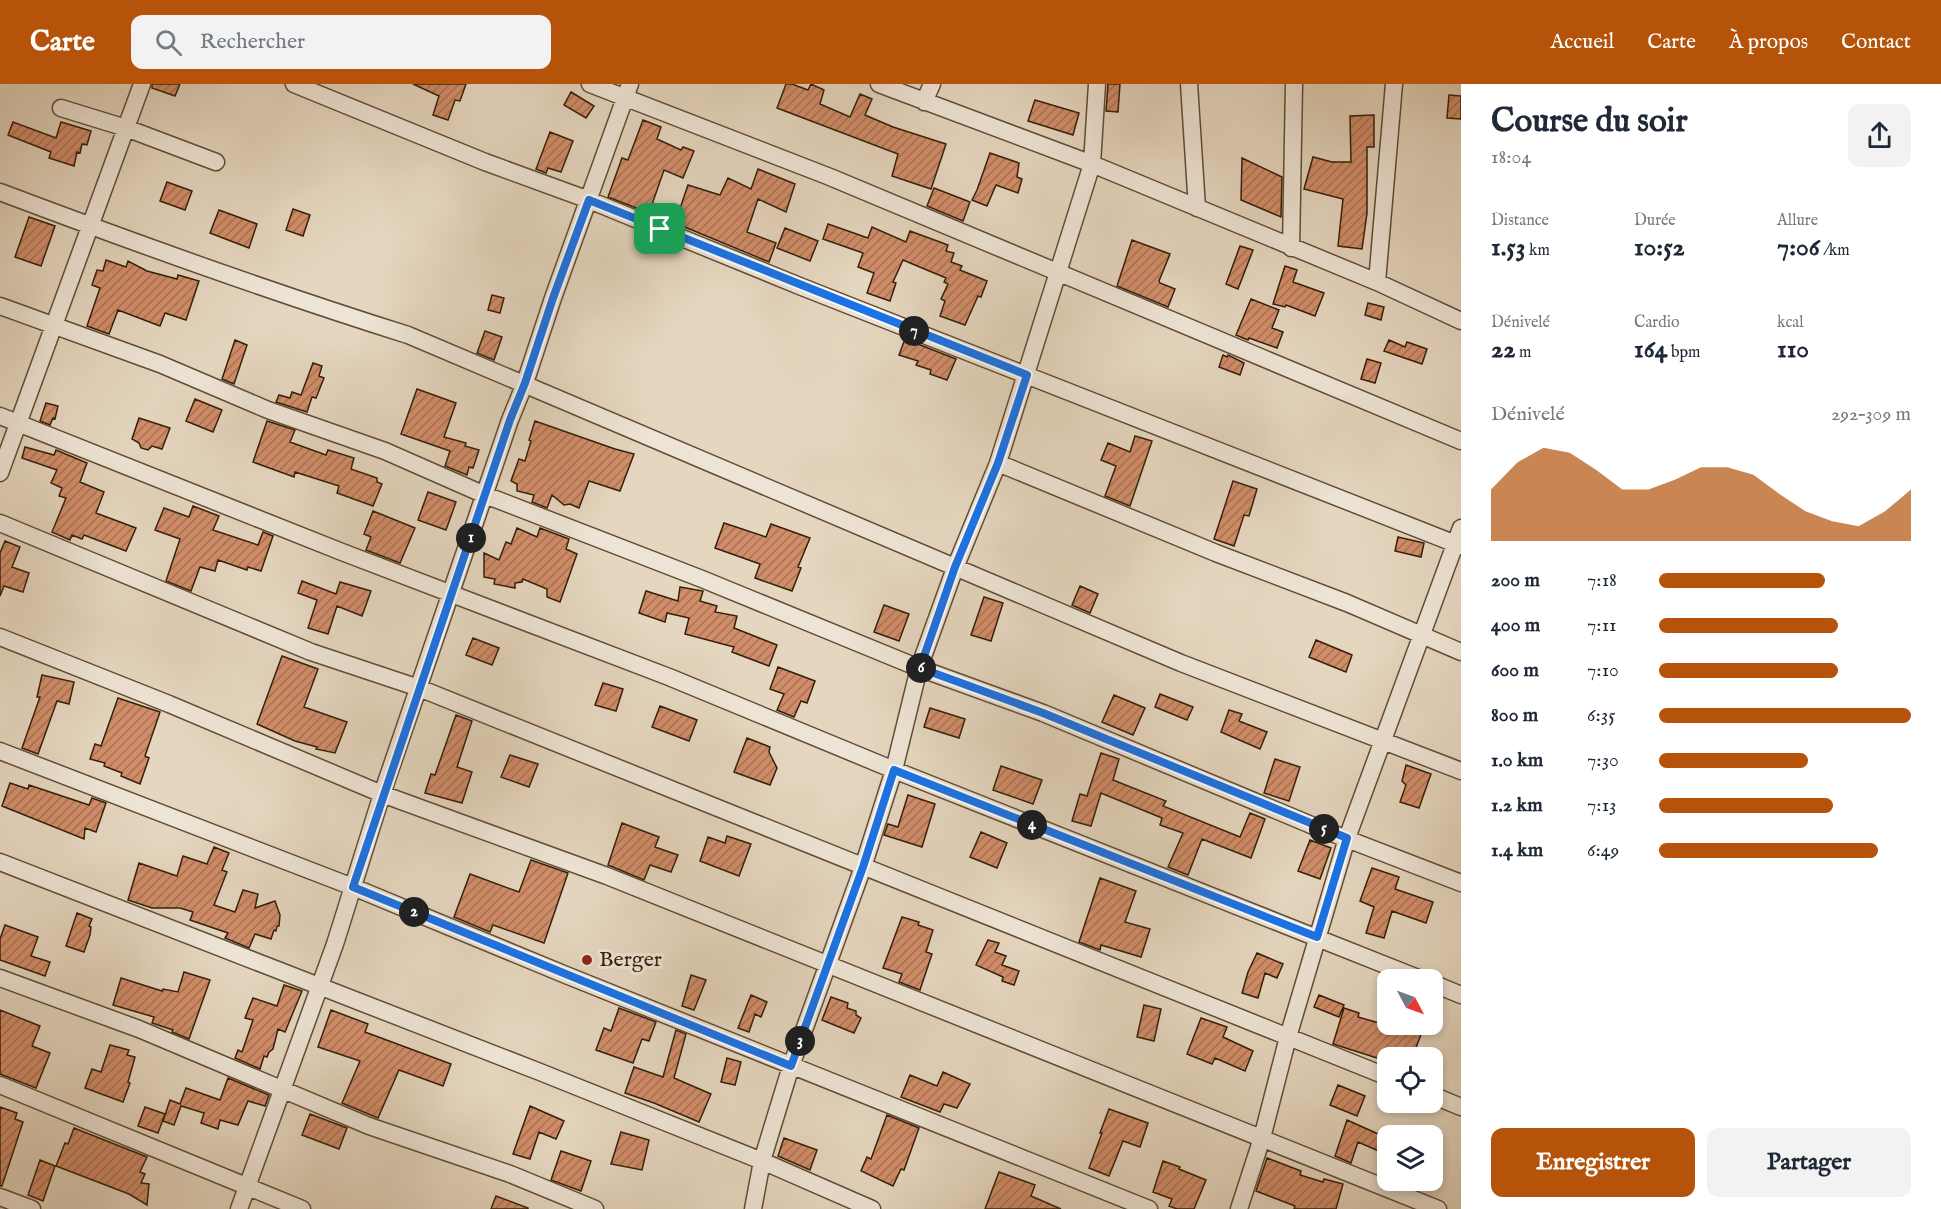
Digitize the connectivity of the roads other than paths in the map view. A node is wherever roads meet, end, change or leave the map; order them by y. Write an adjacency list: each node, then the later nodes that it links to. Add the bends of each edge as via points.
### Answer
1 (141, 84): 13 (street)
2 (294, 84): 17 (street)
3 (590, 84): 10 (street)
4 (879, 84): 11 (street)
5 (932, 84): 11 (street)
6 (1097, 84): 15 (street)
7 (1189, 84): 18 (street)
8 (1294, 84): 20 (street)
9 (1394, 84): 22 (street)
10 (628, 90): 17 (street); 21 (street)
11 (924, 102): 15 (street)
12 (61, 108): 13 (street)
13 (126, 128): 14 (street); 19 (street)
14 (216, 162)
15 (1092, 164): 18 (street); 21 (street)
16 (0, 192): 19 (street)
17 (589, 200): 26 (street); 27 (street)
18 (1197, 208): 20 (street)
19 (89, 226): 25 (street); 27 (street, via 307,303 408,334)
20 (1291, 248): 22 (street)
21 (1058, 273): 26 (street); 30 (street)
22 (1377, 282): 24 (street)
23 (0, 306): 25 (street)
24 (1461, 321)
25 (53, 326): 29 (street); 33 (street, via 385,451)
26 (1027, 375): 31 (street); 35 (street)
27 (525, 383): 33 (street); 36 (street)
28 (0, 416): 29 (street)
29 (17, 423): 32 (street); 37 (street)
30 (1461, 441)
31 (998, 463): 36 (street); 38 (street)
32 (0, 473)
33 (485, 495): 37 (street); 41 (street)
34 (0, 523): 42 (street, via 311,652)
35 (1460, 540): 38 (street)
36 (955, 567): 41 (street); 43 (street, via 1181,663)
37 (452, 592): 42 (street); 45 (street)
38 (1422, 635): 40 (street); 43 (street)
39 (0, 637): 47 (street)
40 (1461, 652)
41 (920, 668): 45 (street); 48 (street, via 1043,713)
42 (419, 688): 47 (street); 50 (street)
43 (1383, 741): 46 (street); 48 (street)
44 (0, 751): 52 (street)
45 (894, 770): 50 (street); 53 (street)
46 (1461, 771)
47 (382, 794): 52 (street); 54 (street, via 607,876)
48 (1347, 838): 51 (street); 53 (street)
49 (0, 862): 57 (street)
50 (863, 867): 54 (street); 60 (street)
51 (1461, 883)
52 (353, 887): 57 (street); 61 (street)
53 (1317, 937): 55 (street); 60 (street)
54 (828, 964): 61 (street); 67 (street)
55 (1396, 969)
56 (0, 978): 64 (street, via 140,1029)
57 (318, 987): 64 (street); 68 (street)
58 (1443, 987): 59 (street)
59 (1461, 994)
60 (1288, 1037): 62 (street); 67 (street)
61 (791, 1066): 68 (street); 77 (street)
62 (1377, 1073)
63 (0, 1085): 69 (street)
64 (284, 1089): 69 (street); 74 (street, via 369,1126 510,1174)
65 (1443, 1100): 66 (street)
66 (1461, 1107)
67 (1262, 1138): 78 (street); 79 (street)
68 (762, 1161): 75 (street); 76 (street)
69 (247, 1187): 72 (street); 73 (street)
70 (0, 1197): 71 (street)
71 (32, 1209)
72 (239, 1209)
73 (302, 1209)
74 (596, 1209)
75 (753, 1209)
76 (872, 1209)
77 (1149, 1209)
78 (1239, 1209)
79 (1438, 1209)

